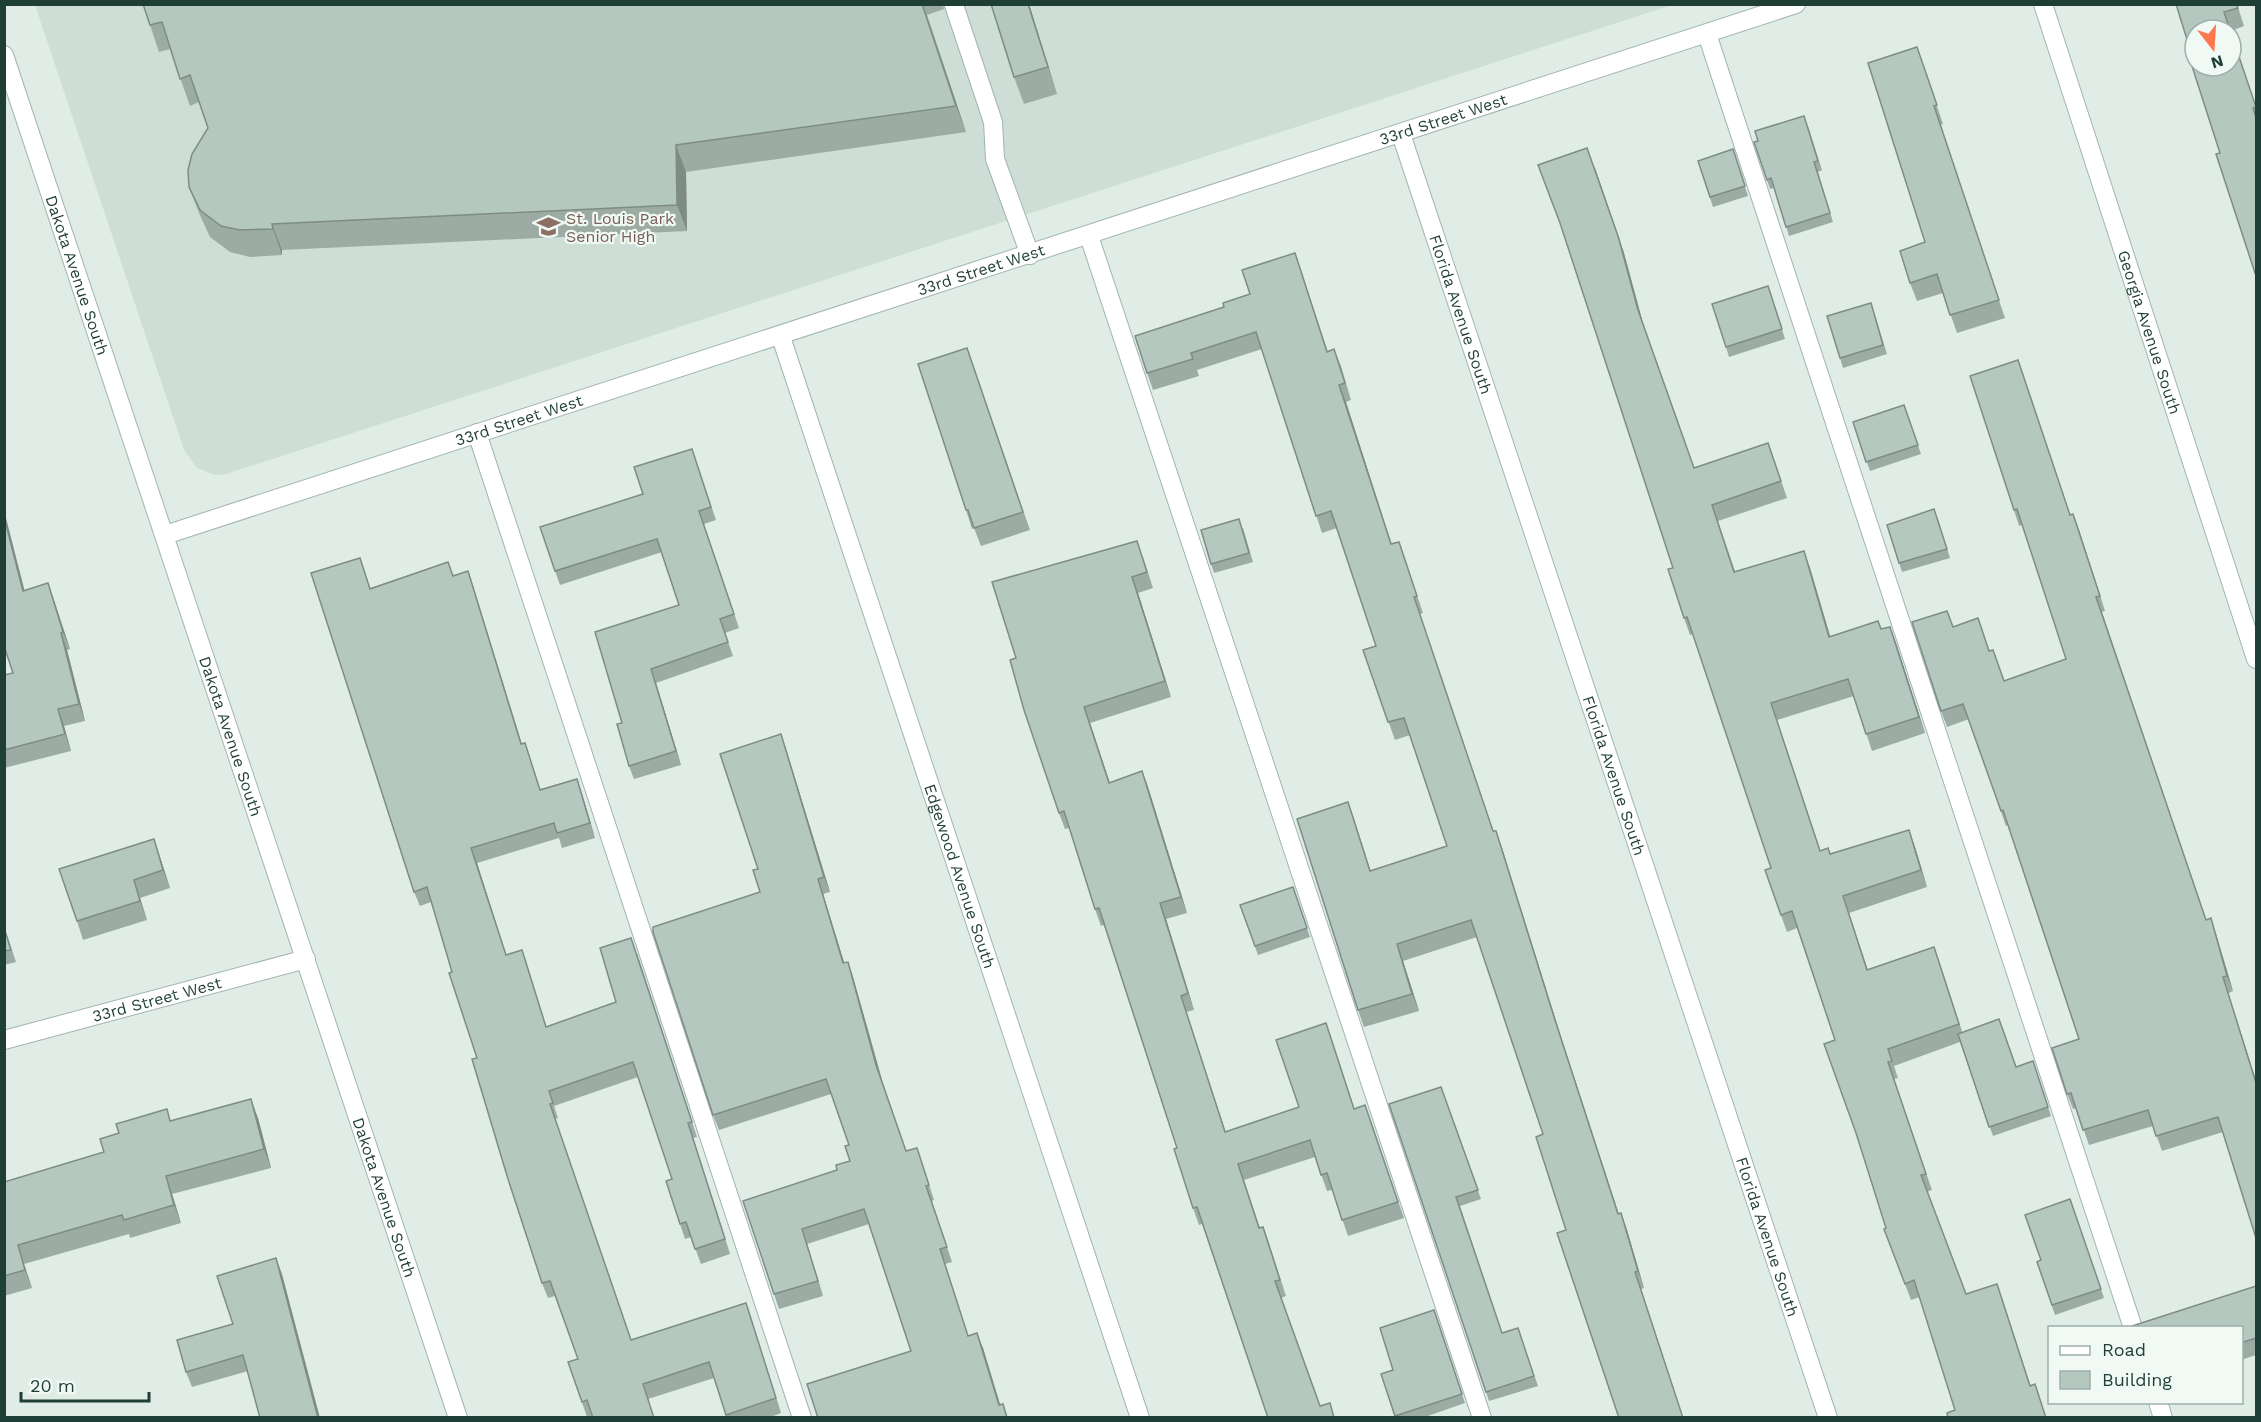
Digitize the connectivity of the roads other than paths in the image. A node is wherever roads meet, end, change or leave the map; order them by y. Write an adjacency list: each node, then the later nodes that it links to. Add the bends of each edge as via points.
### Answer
1 (1796, 4): 4 (street, 33rd Street West)
2 (2043, 4): 12 (street, Georgia Avenue South)
3 (954, 5): 8 (street, via 993,122 995,159)
4 (1707, 34): 6 (street, 33rd Street West); 15 (street)
5 (4, 55): 11 (street, Dakota Avenue South)
6 (1401, 134): 7 (street, 33rd Street West); 20 (street, Florida Avenue South)
7 (1089, 236): 8 (street, 33rd Street West); 19 (street)
8 (1030, 255): 9 (street, 33rd Street West)
9 (781, 337): 10 (street, 33rd Street West); 18 (street, Edgewood Avenue South)
10 (477, 434): 11 (street, 33rd Street West); 17 (street)
11 (165, 536): 13 (street, Dakota Avenue South)
12 (2256, 659)
13 (306, 959): 14 (street, 33rd Street West); 16 (street, Dakota Avenue South)
14 (4, 1040)
15 (2132, 1326)
16 (458, 1418)
17 (802, 1418)
18 (1140, 1418)
19 (1482, 1418)
20 (1828, 1418)

